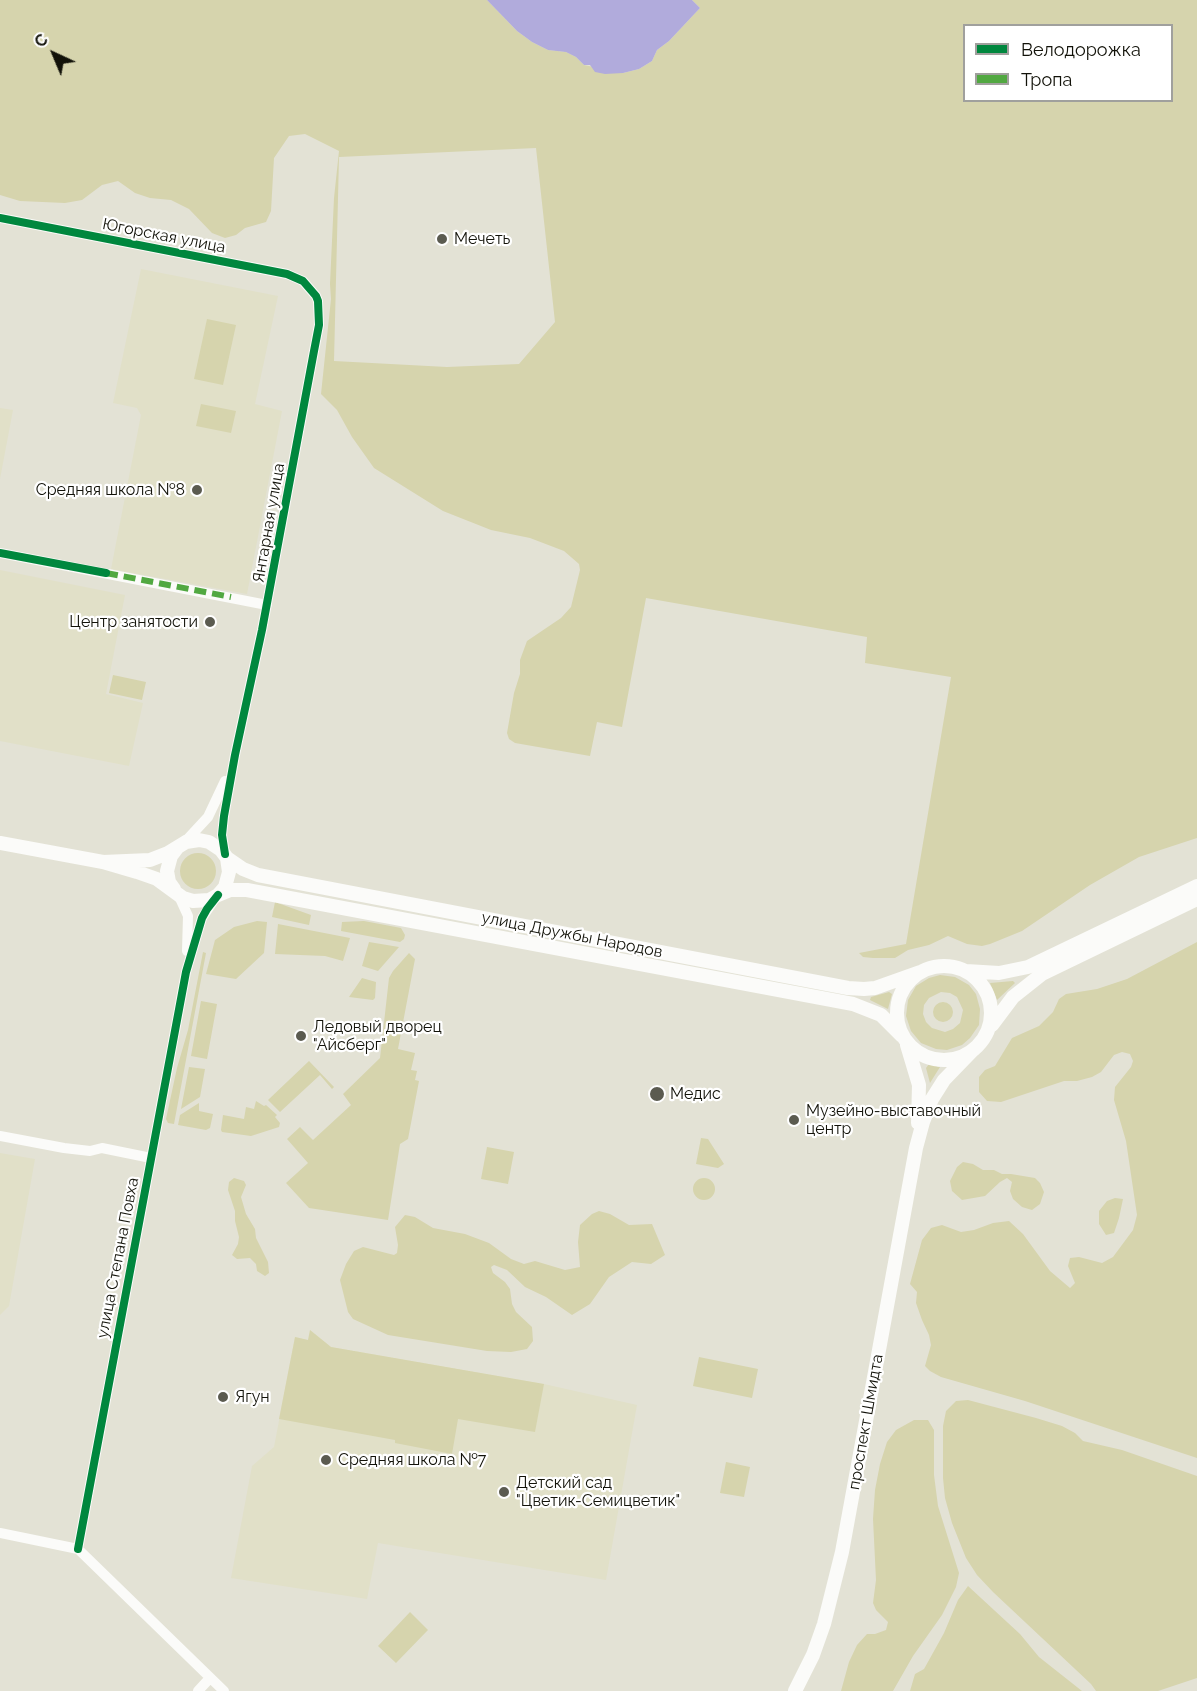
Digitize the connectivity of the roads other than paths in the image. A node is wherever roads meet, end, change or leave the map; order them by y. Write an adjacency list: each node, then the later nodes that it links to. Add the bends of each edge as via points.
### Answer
1 (0, 218): 2 (street, Югорская улица, via 287,274 303,281)
2 (316, 296): 4 (street, Янтарная улица, via 319,325)
3 (0, 553): 4 (street)
4 (267, 605): 5 (street, Янтарная улица)
5 (235, 755): 7 (street, via 213,809); 8 (street, via 222,826)
6 (0, 843): 9 (main road)
7 (179, 846): 8 (main road, via 205,840); 9 (main road, via 150,860); 11 (main road, via 167,871)
8 (226, 856): 12 (main road, via 229,877); 16 (main road, улица Дружбы Народов, via 243,870 258,875 848,988 875,988)
9 (103, 862): 11 (main road, via 148,876)
10 (1197, 886): 14 (main road, via 1028,967 999,973)
11 (176, 893): 12 (main road, via 198,902); 15 (street, via 189,923)
12 (218, 895): 15 (street, via 202,918); 18 (main road, улица Дружбы Народов, via 234,889 247,890 853,1004 881,1015)
13 (1197, 899): 17 (main road, via 1035,979 1005,1005)
14 (964, 971): 16 (main road, via 944,966); 17 (main road, via 980,983 988,997 991,1018)
15 (186, 972): 22 (street, улица Степана Повха)
16 (920, 972): 18 (main road, via 904,987 898,1001 897,1021)
17 (984, 1037): 19 (main road)
18 (904, 1038): 19 (main road, via 920,1054 935,1060 956,1059); 21 (main road, проспект Шмидта, via 919,1085)
19 (974, 1049): 21 (main road, проспект Шмидта, via 938,1089)
20 (0, 1136): 22 (street)
21 (916, 1148): 28 (main road, проспект Шмидта, via 842,1552 824,1624)
22 (151, 1158): 24 (street, улица Степана Повха)
23 (0, 1533): 24 (street)
24 (78, 1549): 25 (street)
25 (210, 1678): 26 (street); 27 (street)
26 (198, 1691)
27 (224, 1691)
28 (795, 1691)

